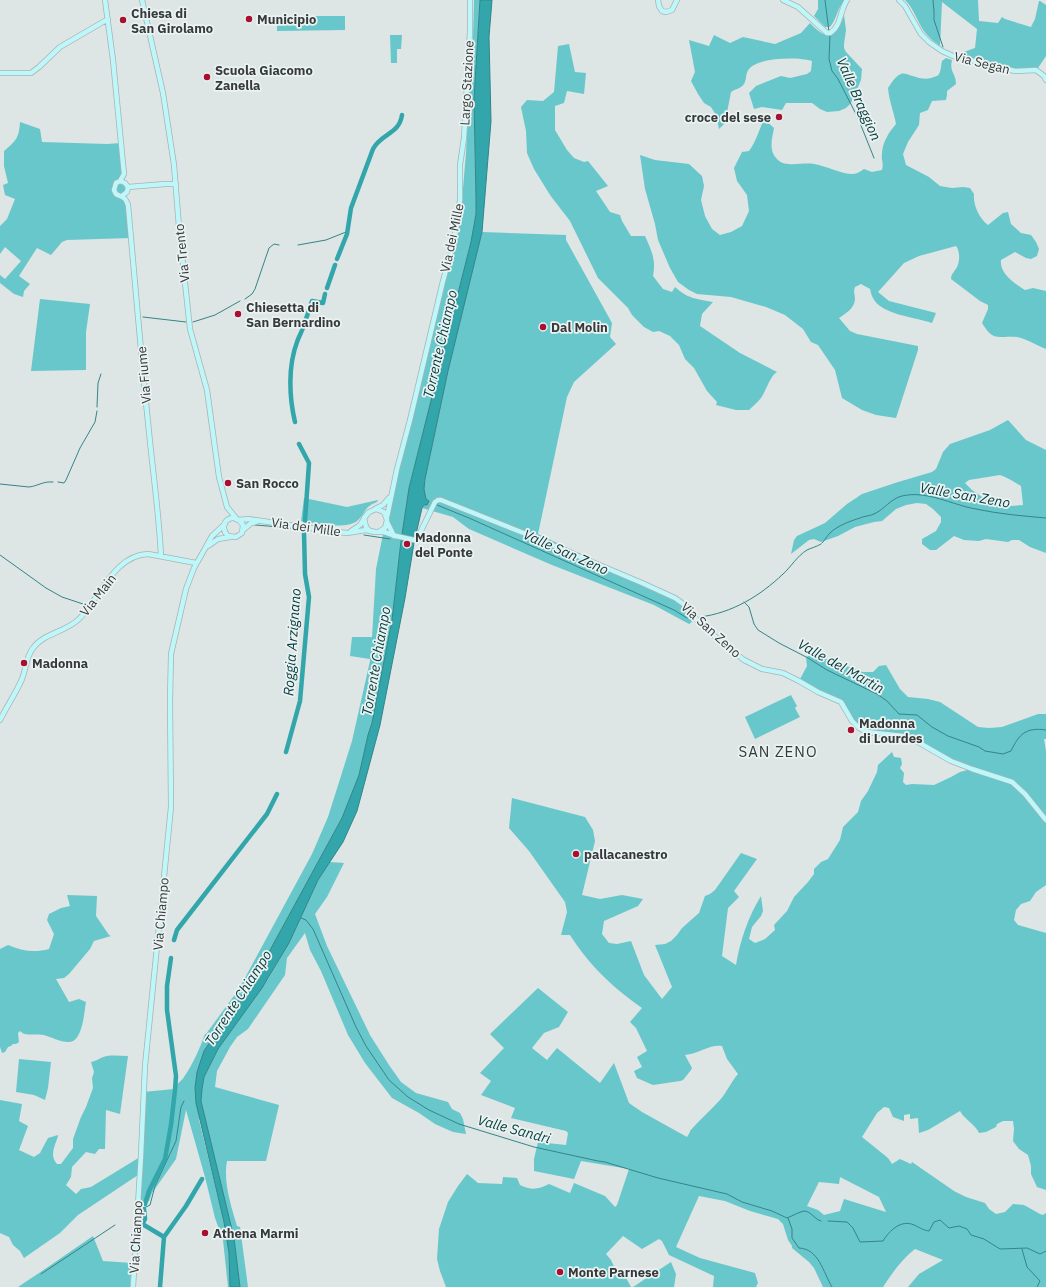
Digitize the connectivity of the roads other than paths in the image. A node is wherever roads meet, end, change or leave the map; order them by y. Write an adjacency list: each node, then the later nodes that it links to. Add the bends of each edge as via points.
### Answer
1 (105, 0): 9 (street, Via Fiume)
2 (470, 0): 12 (street, Largo Stazione, via 464,138)
3 (658, 0): 4 (street, via 662,11 666,12 672,10)
4 (677, 0)
5 (783, 0): 6 (street, via 798,7 827,33 837,28)
6 (847, 0)
7 (899, 0): 11 (street, Via Segan, via 921,34 942,52 1016,71 1036,70)
8 (142, 1): 14 (street, Via Trento, via 166,113)
9 (108, 19): 10 (street, via 60,47 31,73); 13 (street, Via Fiume, via 124,174)
10 (0, 73)
11 (1046, 80)
12 (460, 165): 17 (street, Via dei Mille, via 460,200 454,242)
13 (120, 181): 15 (street); 16 (street, Via Fiume, via 116,183 114,190)
14 (176, 184): 15 (street); 18 (street, Via Trento, via 190,325 207,390 219,477)
15 (128, 187): 16 (street)
16 (122, 196): 32 (street, Via Fiume, via 128,205)
17 (390, 497): 19 (street, Via dei Mille); 22 (street, Via dei Mille)
18 (226, 504): 21 (street, Via Trento); 24 (street, Via Trento)
19 (374, 510): 20 (street, Via dei Mille); 22 (street, via 381,511)
20 (364, 518): 26 (street, via 366,527); 27 (street, Via dei Mille, via 360,525)
21 (237, 519): 23 (street, Via dei Mille); 24 (street, Via dei Mille, via 229,519); 25 (street, via 243,525)
22 (387, 520): 28 (street, via 385,528); 29 (street)
23 (262, 521): 25 (street, Via dei Mille, via 250,524); 27 (street, Via dei Mille, via 325,531)
24 (226, 523): 30 (street, via 224,531); 31 (street, Via Chiampo, via 212,536)
25 (243, 530): 30 (street, Via dei Mille, via 238,536)
26 (370, 530): 27 (street, Via dei Mille); 28 (street, Via dei Mille)
27 (350, 532)
28 (378, 532): 29 (street, Via San Zeno)
29 (394, 536): 35 (street, Via San Zeno, via 415,540 435,502 441,500 642,583 675,598 689,608 696,619 744,660 762,669 783,674 841,702 852,721 862,730 903,736 972,770 1012,782)
30 (230, 537): 31 (street, via 218,539)
31 (206, 547): 33 (street, Via Chiampo)
32 (161, 556): 33 (street, Via Main); 34 (street, Via Main, via 141,554 127,561 113,574 80,619 35,645 29,654 22,680)
33 (196, 564): 36 (street, Via Chiampo, via 186,589 172,654 171,807 145,1066)
34 (0, 720)
35 (1046, 820)
36 (133, 1287)

